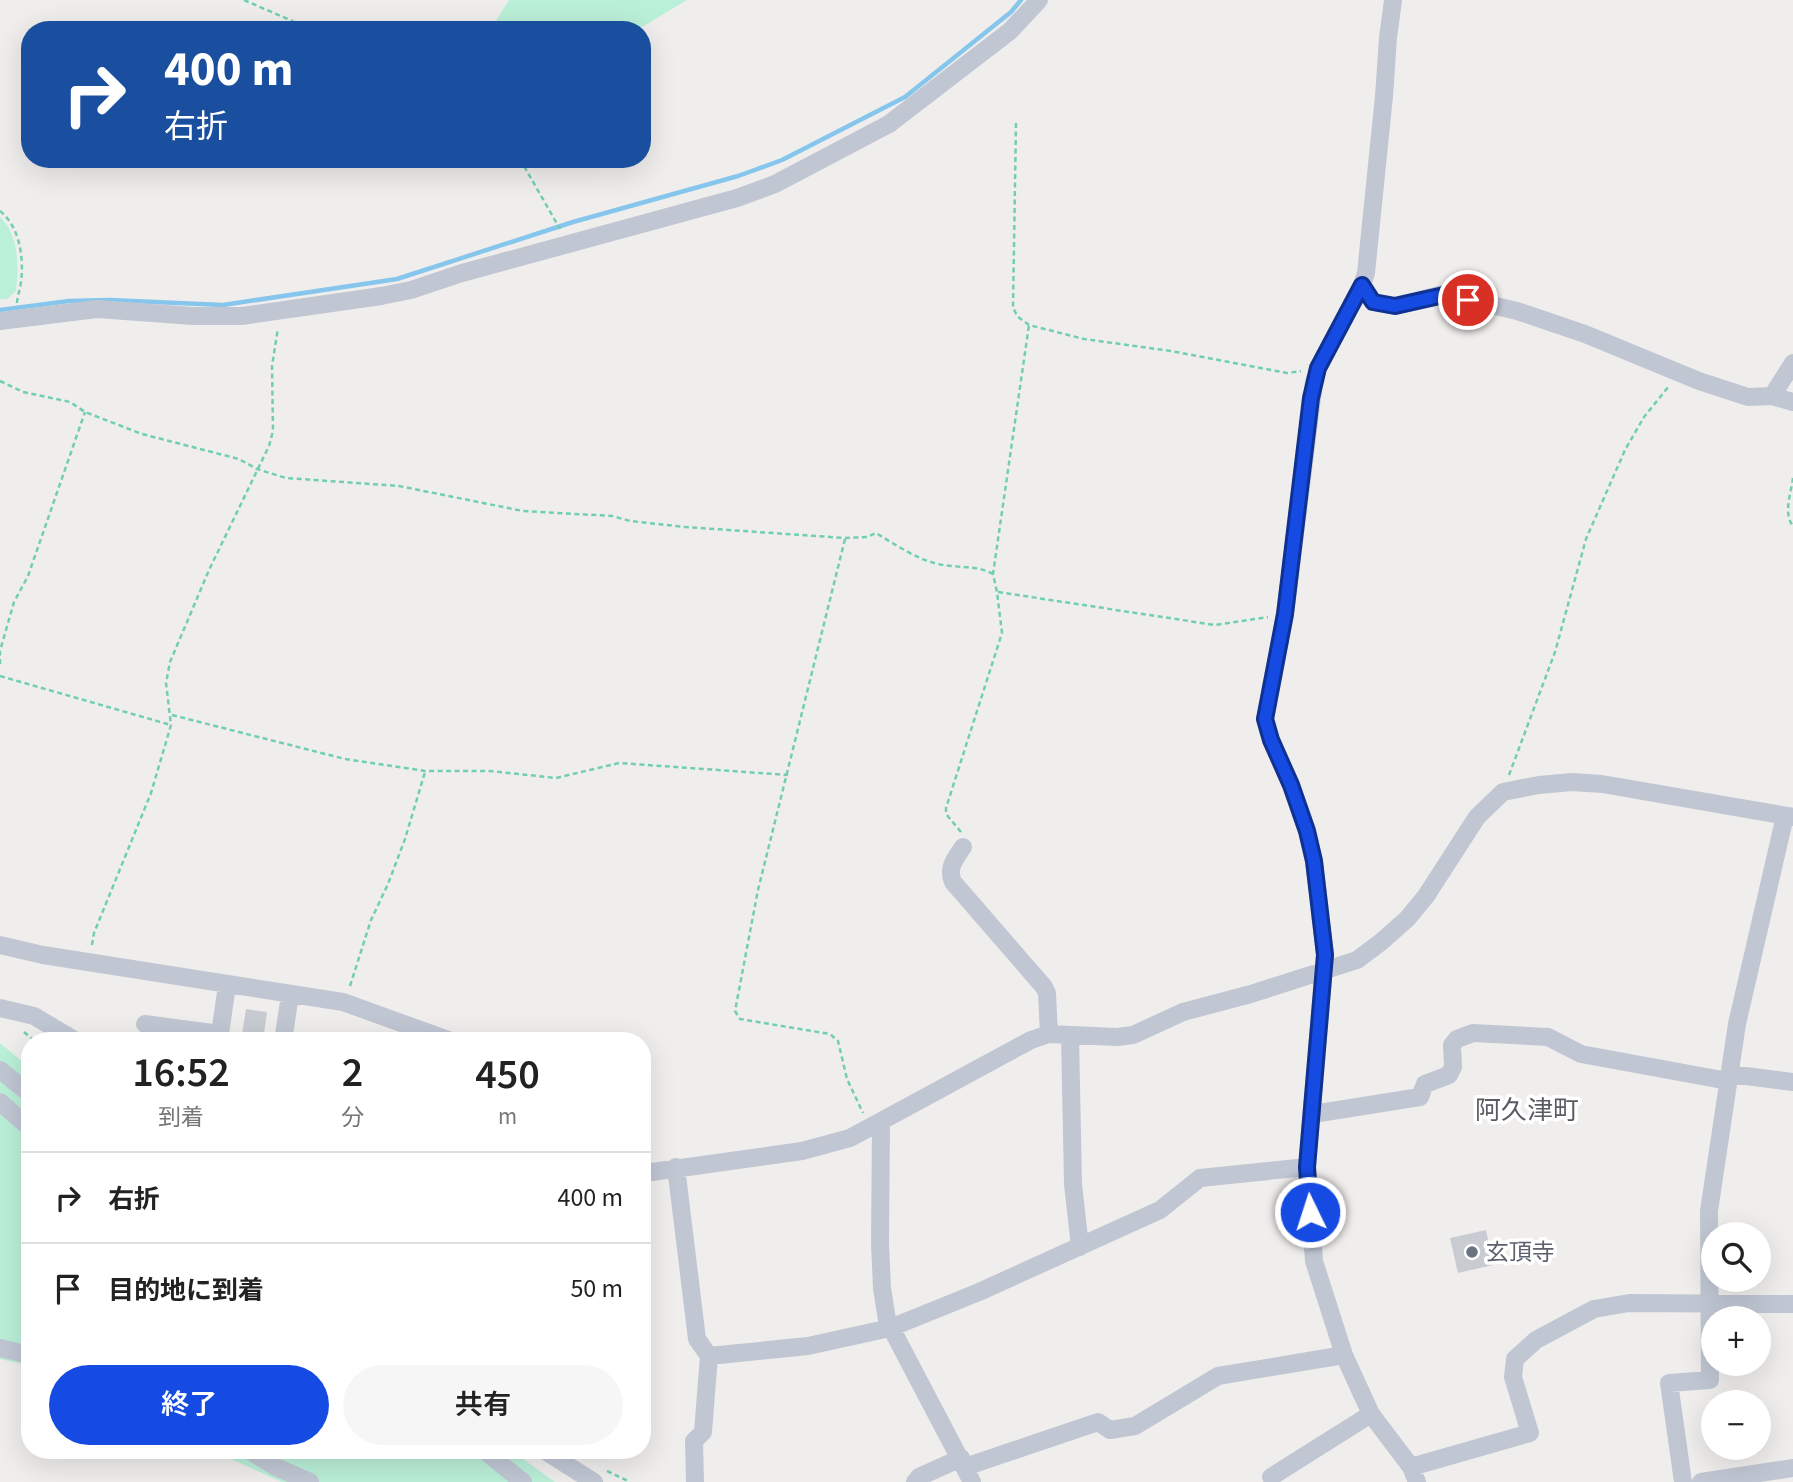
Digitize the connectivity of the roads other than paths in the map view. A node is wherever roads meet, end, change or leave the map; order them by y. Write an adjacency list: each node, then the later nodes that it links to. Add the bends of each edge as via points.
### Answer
1 (1039, 0): 4 (street, via 1010,30 889,124 775,184 737,198 411,290 221,317 97,309)
2 (1393, 0): 3 (street)
3 (1362, 285): 6 (street, via 1373,302 1395,306 1444,295 1517,311 1748,397); 11 (street, via 1318,368 1311,398 1285,614 1265,719 1314,861)
4 (8, 319)
5 (1793, 363): 6 (street)
6 (1772, 396): 7 (street)
7 (1793, 402)
8 (1789, 817): 11 (street, via 1602,784 1572,782 1503,792 1477,817 1407,919 1357,960); 24 (street, via 1737,1024)
9 (963, 847): 21 (street, via 952,864 951,877 1044,987)
10 (0, 945): 12 (street)
11 (1324, 972): 22 (street, via 1183,1012 1133,1035); 28 (street)
12 (227, 985): 13 (street); 18 (street)
13 (290, 995): 19 (street); 20 (street, via 343,1002)
14 (0, 1008): 16 (street, via 34,1016)
15 (145, 1024): 17 (street)
16 (61, 1032)
17 (205, 1032)
18 (220, 1032)
19 (284, 1032)
20 (426, 1032)
21 (1049, 1034): 22 (street); 30 (street)
22 (1070, 1036): 34 (street, via 1073,1184)
23 (0, 1070): 26 (street)
24 (1729, 1077): 25 (street); 28 (street, via 1581,1054 1548,1037 1473,1032 1452,1045 1449,1075 1425,1084 1420,1097); 35 (street, via 1709,1211)
25 (1793, 1082)
26 (21, 1087)
27 (0, 1102): 29 (street)
28 (1313, 1114): 32 (street)
29 (21, 1120)
30 (875, 1126): 31 (street, via 802,1151); 37 (street, via 882,1288)
31 (676, 1167): 33 (street); 41 (street, via 696,1339)
32 (1307, 1167): 34 (street, via 1200,1178 1160,1210); 40 (street, via 1314,1261)
33 (651, 1171)
34 (1080, 1247): 37 (street)
35 (1709, 1304): 36 (street); 48 (street, via 1629,1303 1594,1309 1565,1322 1515,1359 1513,1377 1530,1433); 56 (street, via 1710,1380 1669,1382)
36 (1793, 1304)
37 (890, 1328): 41 (street, via 808,1346); 47 (street)
38 (0, 1348): 39 (street)
39 (21, 1353)
40 (1344, 1355): 42 (street); 47 (street, via 1218,1376 1135,1426 1110,1430 1098,1422)
41 (709, 1356): 54 (street, via 703,1432 694,1441)
42 (1371, 1414): 48 (street); 49 (street)
43 (263, 1459): 51 (street)
44 (495, 1459): 52 (street)
45 (558, 1459): 53 (street)
46 (1793, 1468): 50 (street)
47 (966, 1469): 55 (street, via 919,1477)
48 (1414, 1475)
49 (1271, 1478)
50 (1707, 1481)
51 (310, 1482)
52 (523, 1482)
53 (594, 1482)
54 (695, 1482)
55 (915, 1482)
56 (1683, 1482)

